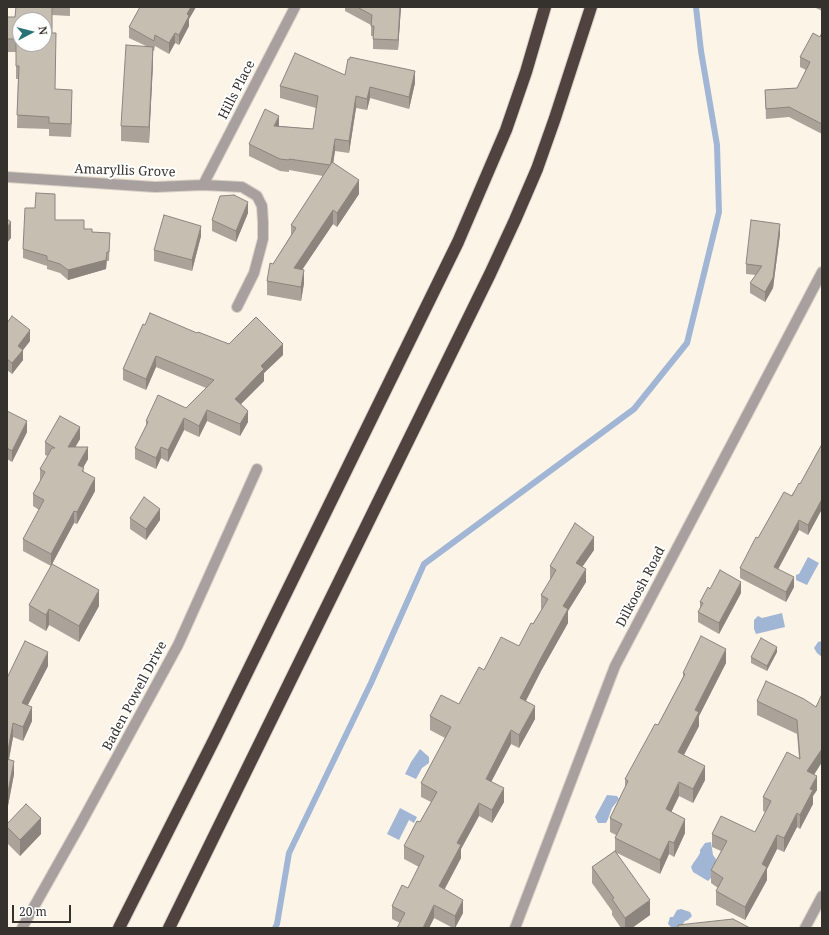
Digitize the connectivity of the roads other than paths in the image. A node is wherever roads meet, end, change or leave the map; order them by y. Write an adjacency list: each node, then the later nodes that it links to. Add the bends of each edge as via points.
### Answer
1 (295, 7): 5 (street, Hills Place)
2 (545, 7): 11 (highway, via 506,130 458,242)
3 (590, 7): 12 (highway, via 555,118 515,220)
4 (7, 177): 5 (street, Amaryllis Grove, via 155,187)
5 (203, 185): 7 (street, Amaryllis Grove, via 242,187 257,196 262,206 263,239 254,273)
6 (822, 272): 13 (street, Dilkoosh Road, via 615,666)
7 (237, 307)
8 (257, 469): 10 (street, Baden Powell Drive, via 178,645)
9 (822, 896): 14 (street)
10 (22, 928)
11 (119, 928)
12 (169, 928)
13 (515, 928)
14 (805, 928)

